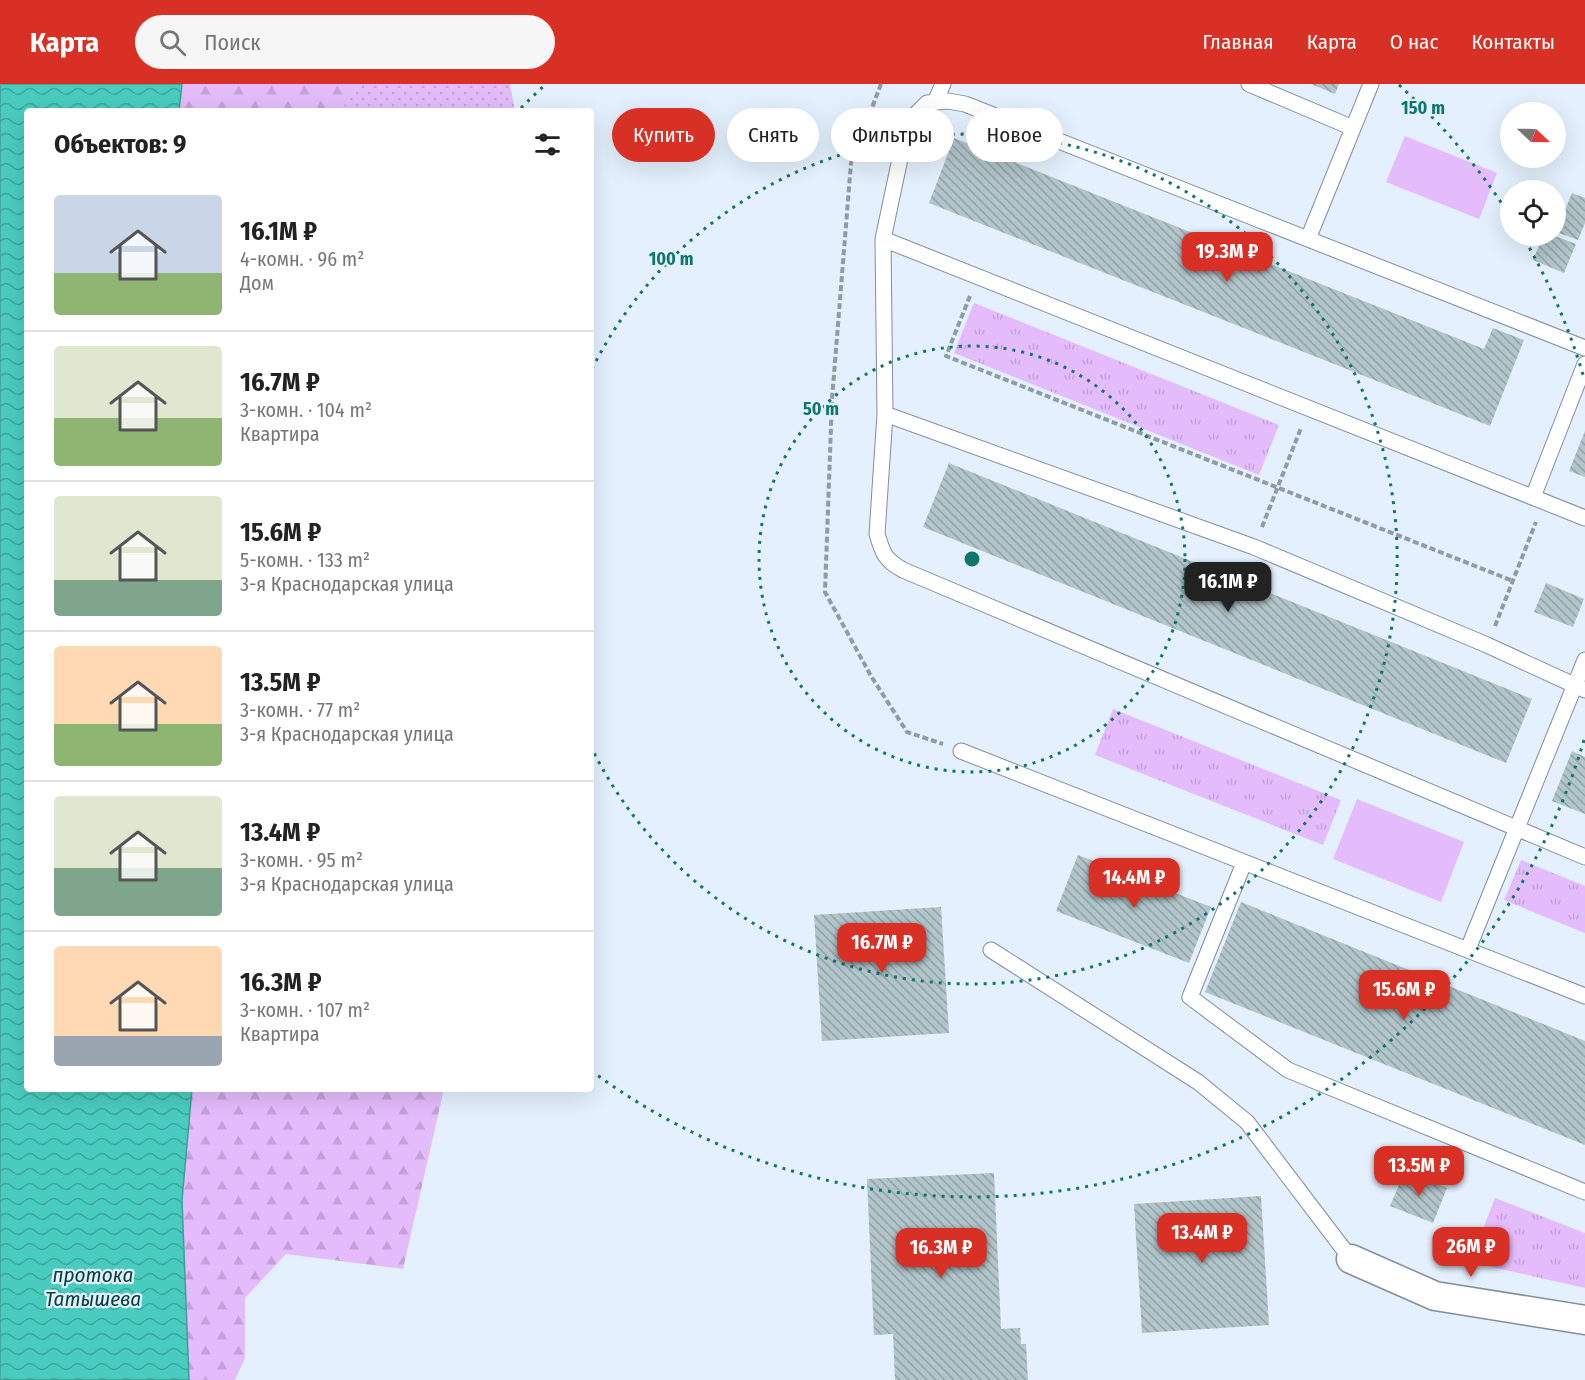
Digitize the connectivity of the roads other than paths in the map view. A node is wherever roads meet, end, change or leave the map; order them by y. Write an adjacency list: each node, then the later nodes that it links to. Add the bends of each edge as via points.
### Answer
1 (943, 84): 4 (lane)
2 (1248, 84): 5 (lane)
3 (1371, 84): 5 (lane)
4 (935, 102): 6 (lane, via 974,106); 7 (lane, via 927,103 915,115 901,154)
5 (1353, 128): 6 (lane)
6 (1308, 238): 8 (lane)
7 (883, 239): 10 (lane); 11 (lane)
8 (1585, 348)
9 (1585, 364): 11 (lane)
10 (885, 414): 14 (lane, via 1254,547); 16 (lane, via 877,534 890,562)
11 (1539, 499): 12 (lane)
12 (1585, 518)
13 (1585, 660): 14 (lane)
14 (1580, 688): 16 (lane)
15 (961, 751): 18 (lane)
16 (1517, 828): 17 (lane); 19 (lane)
17 (1585, 857)
18 (1244, 863): 19 (lane); 22 (lane, via 1190,997 1287,1070)
19 (1468, 949): 21 (lane)
20 (991, 950): 23 (lane, via 1198,1082 1247,1122)
21 (1585, 996)
22 (1585, 1192)
23 (1351, 1259): 24 (street, via 1435,1296)
24 (1585, 1320)

